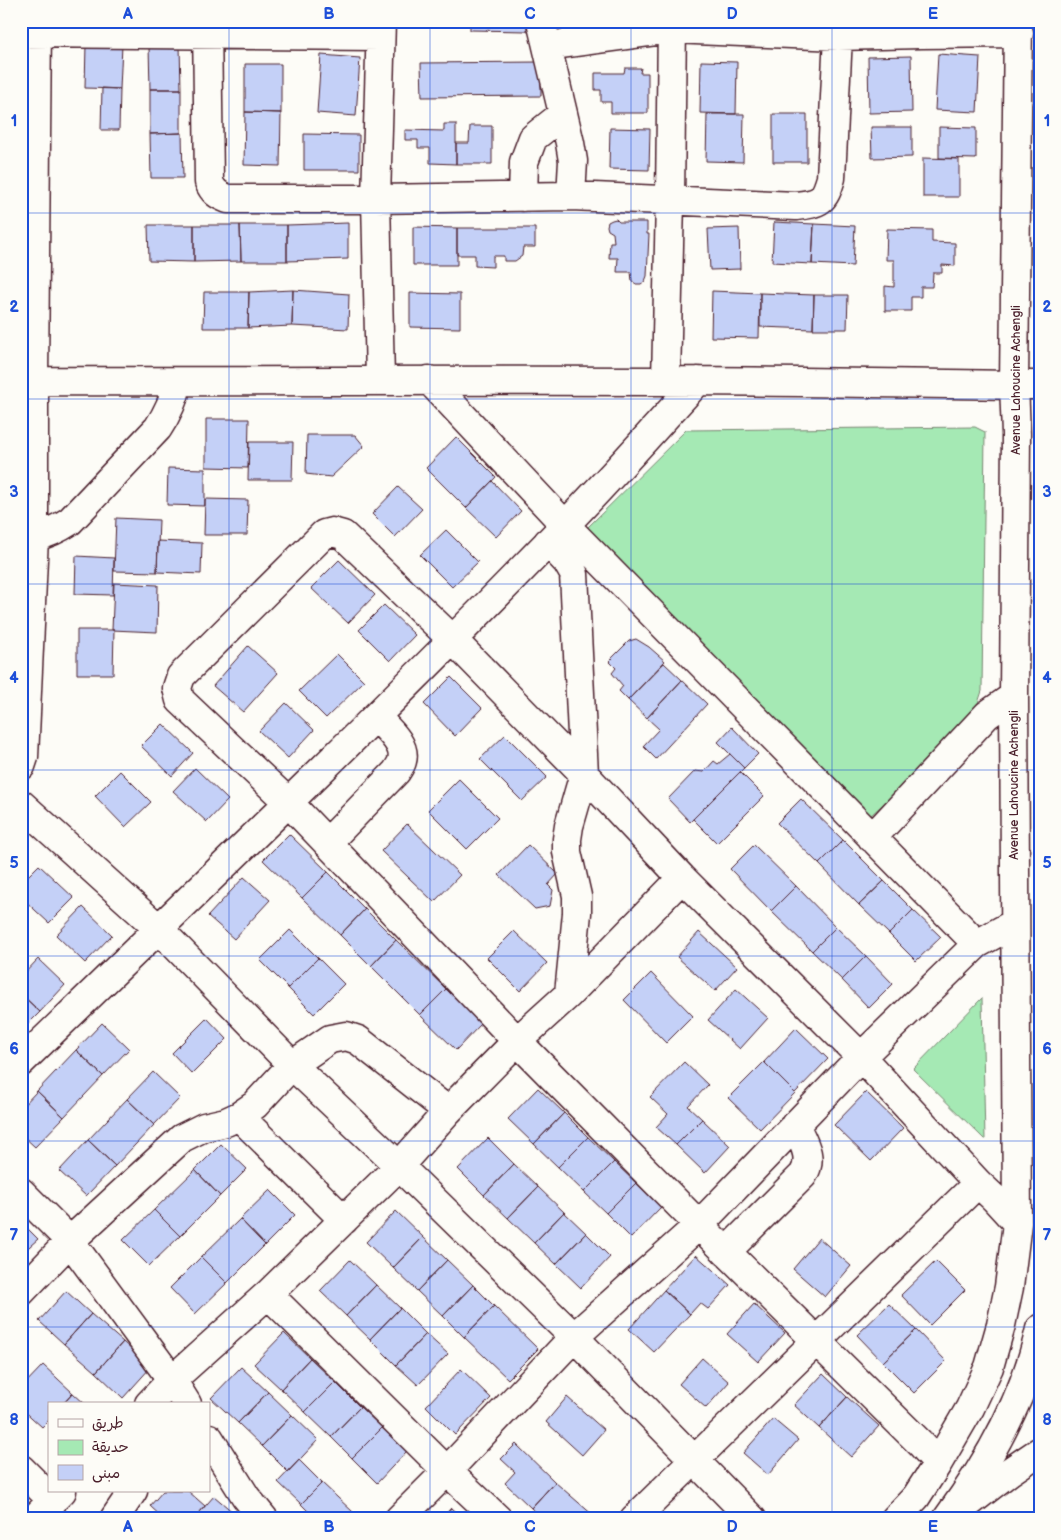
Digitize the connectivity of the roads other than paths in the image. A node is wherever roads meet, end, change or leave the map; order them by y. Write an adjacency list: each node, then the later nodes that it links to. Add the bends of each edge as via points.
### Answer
1 (672, 25): 8 (street); 9 (street); 14 (street)
2 (922, 27): 3 (street); 9 (street)
3 (1019, 27): 21 (street, Avenue Lahoucine Achengli)
4 (90, 28): 5 (street); 6 (street)
5 (207, 28): 7 (street); 13 (street, via 209,182 213,190 228,199)
6 (32, 29): 17 (street)
7 (380, 29): 13 (street)
8 (544, 34): 10 (street)
9 (838, 36): 14 (street, via 831,178 826,194 815,204 796,206)
10 (563, 114): 11 (street, via 573,162); 12 (street, via 533,138 524,162)
11 (571, 196): 12 (street); 14 (street)
12 (522, 197): 13 (street)
13 (376, 199): 15 (street)
14 (670, 200): 18 (street)
15 (380, 380): 16 (street); 20 (street)
16 (429, 380): 18 (street); 22 (street)
17 (28, 381): 20 (street); 23 (street)
18 (666, 381): 19 (street)
19 (698, 381): 21 (street); 22 (street)
20 (178, 382): 23 (street, via 174,398 158,428 70,521 47,534)
21 (1027, 385): 25 (street, Avenue Lahoucine Achengli, via 1016,444)
22 (557, 534): 24 (street); 28 (street, via 574,574); 31 (street)
23 (34, 536): 27 (street)
24 (453, 640): 26 (street); 28 (street); 29 (street, via 343,535 332,532 324,534 188,669 181,676 177,688 180,700)
25 (1014, 696): 31 (street, via 986,715); 34 (street, Avenue Lahoucine Achengli)
26 (376, 716): 29 (street); 32 (street, via 401,745 402,761 396,772)
27 (21, 766)
28 (584, 774): 33 (street); 37 (street, via 567,839 577,896)
29 (289, 803): 32 (street); 35 (street)
30 (21, 804): 35 (street)
31 (872, 838): 36 (street)
32 (327, 843): 38 (street)
33 (682, 878): 37 (street); 39 (street)
34 (1015, 923): 36 (street); 49 (street, Avenue Lahoucine Achengli)
35 (159, 929): 40 (street); 41 (street)
36 (977, 944): 39 (street)
37 (569, 994): 38 (street)
38 (517, 1041): 42 (street); 50 (street)
39 (861, 1058): 44 (street); 46 (street)
40 (21, 1062)
41 (292, 1065): 42 (street, via 330,1040 346,1036 358,1040); 43 (street, via 255,1105); 45 (street)
42 (448, 1111): 45 (street)
43 (239, 1116): 48 (street); 51 (street, via 182,1138)
44 (795, 1126): 50 (street); 52 (street, via 806,1148 807,1168)
45 (399, 1166): 48 (street); 56 (street)
46 (978, 1183): 49 (street); 57 (street)
47 (21, 1192): 51 (street)
48 (344, 1220): 54 (street)
49 (1017, 1223): 65 (street, Avenue Lahoucine Achengli, via 1009,1287 989,1367)
50 (699, 1225): 52 (street); 56 (street)
51 (70, 1241): 53 (street); 59 (street)
52 (726, 1252): 57 (street)
53 (21, 1292)
54 (268, 1294): 59 (street); 67 (street)
55 (1040, 1329): 58 (street)
56 (574, 1337): 64 (street); 67 (street)
57 (816, 1341): 64 (street); 65 (street)
58 (1036, 1363): 77 (street, via 969,1488)
59 (172, 1380): 60 (street); 61 (street)
60 (151, 1402)
61 (186, 1402)
62 (210, 1440): 71 (street, via 246,1497)
63 (1040, 1451): 77 (street)
64 (695, 1460): 74 (street); 75 (street)
65 (938, 1463): 76 (street, Avenue Lahoucine Achengli, via 916,1497)
66 (21, 1469): 69 (street)
67 (447, 1471): 72 (street); 73 (street)
68 (132, 1492): 70 (street)
69 (50, 1508)
70 (114, 1519)
71 (264, 1519)
72 (399, 1519)
73 (498, 1519)
74 (634, 1519)
75 (752, 1519)
76 (895, 1519)
77 (948, 1519)

